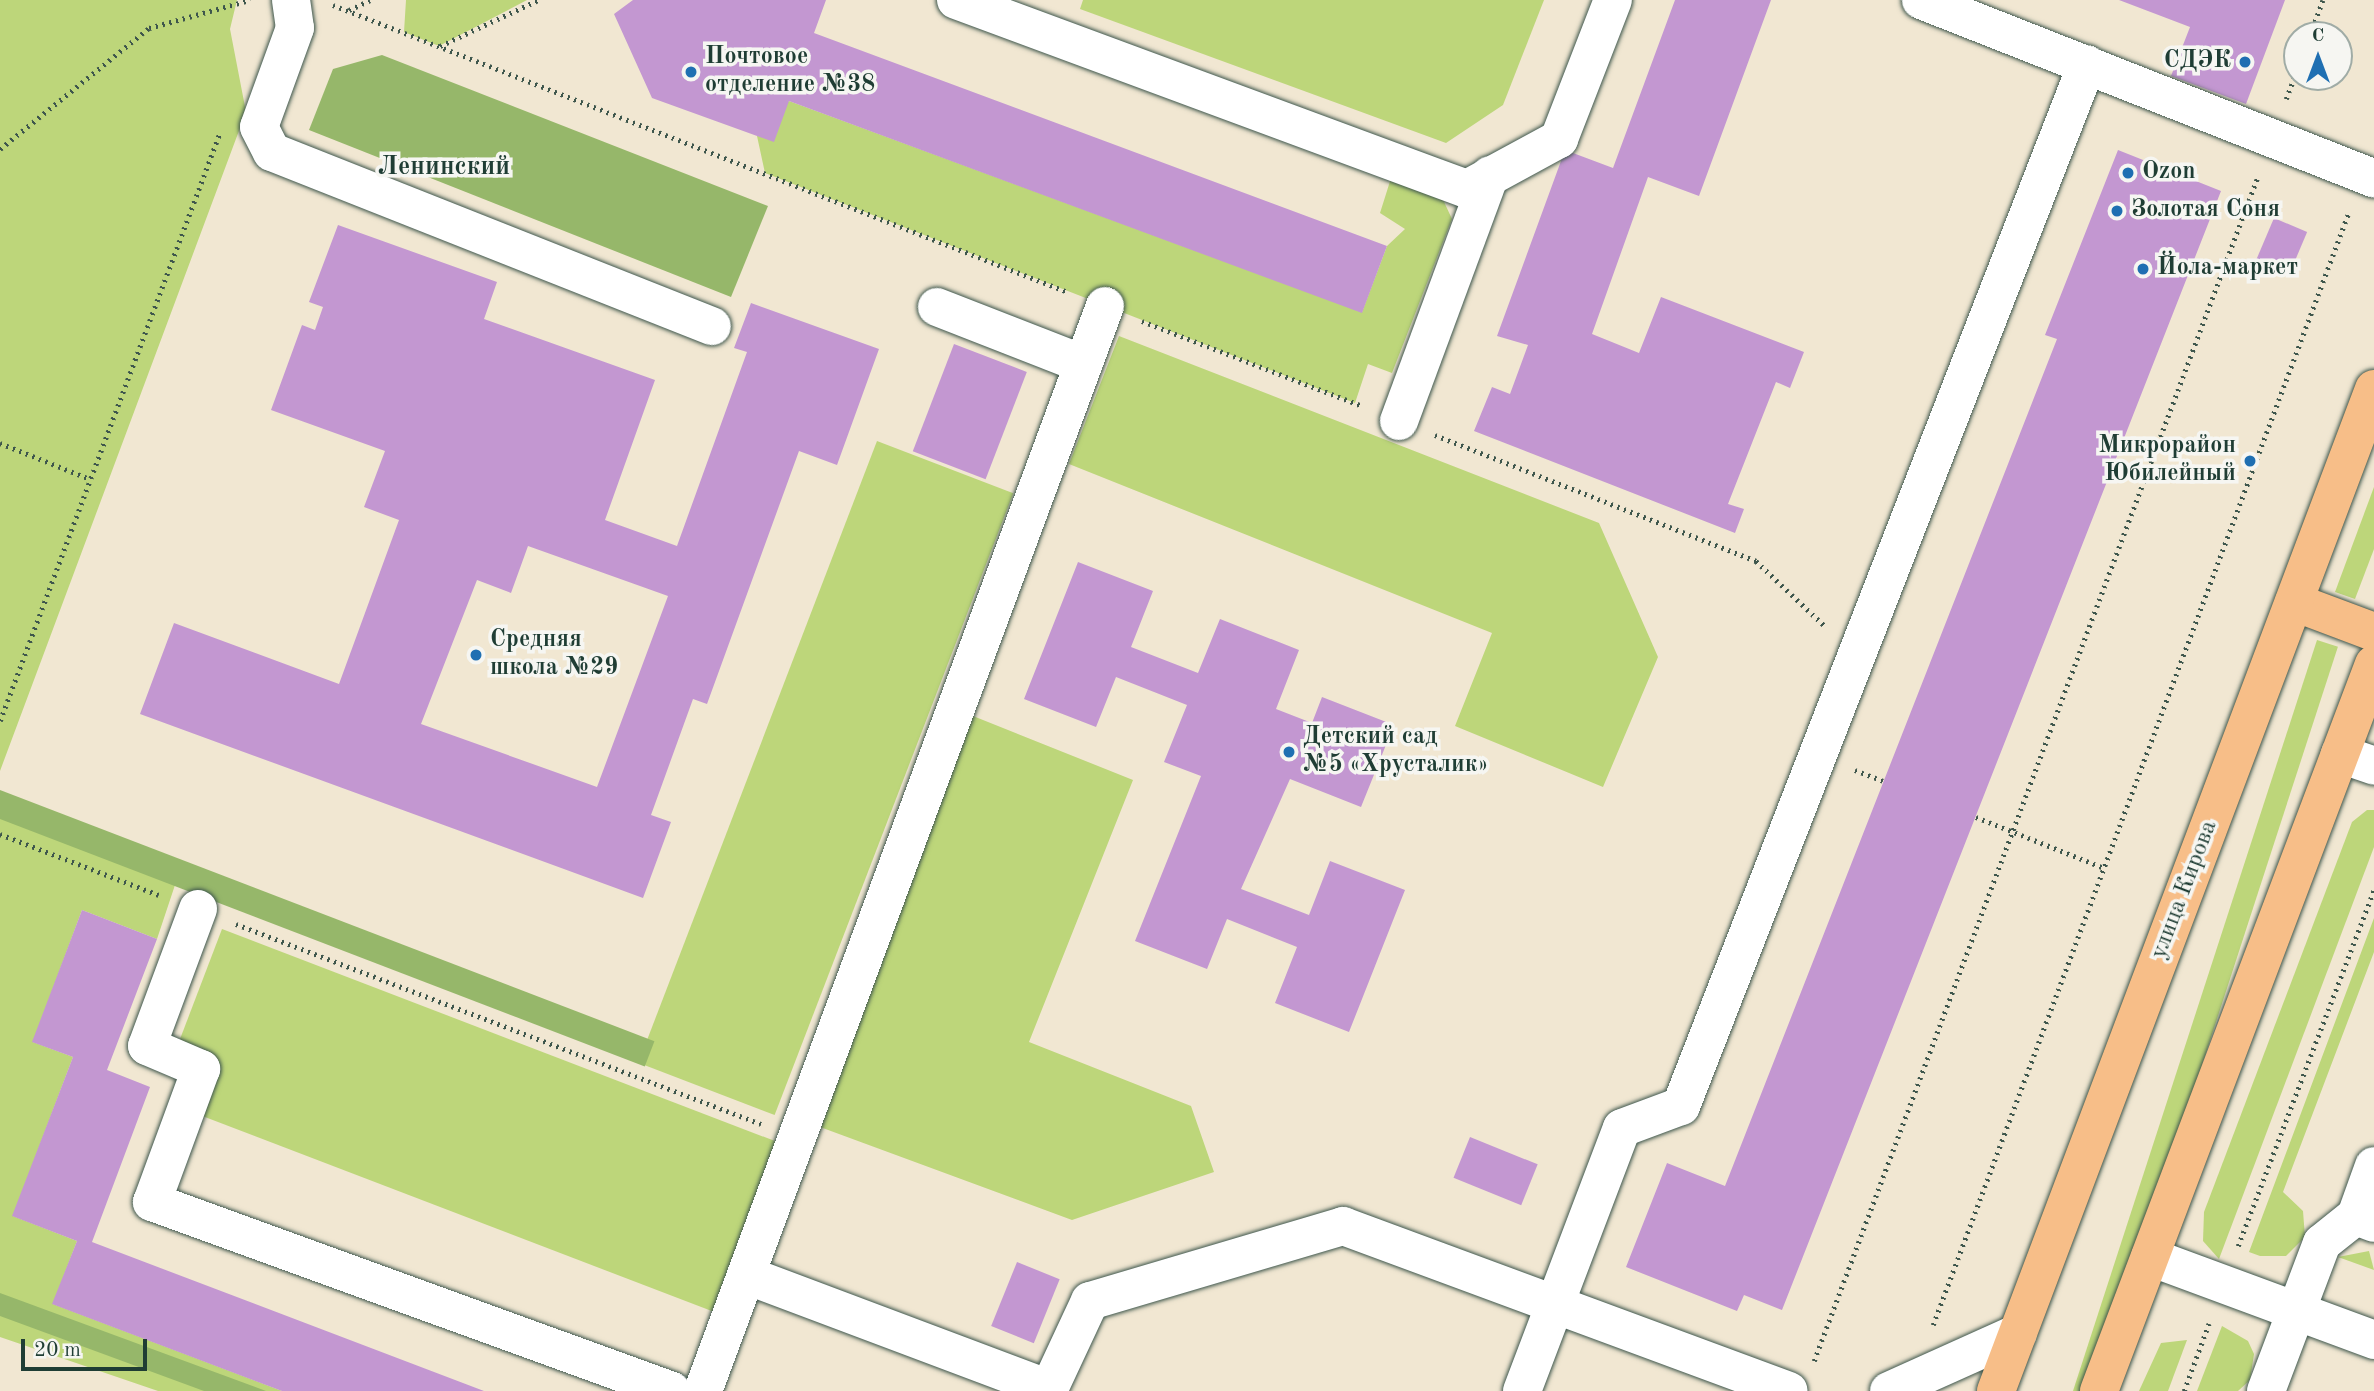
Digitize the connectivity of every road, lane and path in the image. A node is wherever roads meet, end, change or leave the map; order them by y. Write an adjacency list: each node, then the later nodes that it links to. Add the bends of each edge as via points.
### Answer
1 (251, 0): 17 (path, via 149,28)
2 (292, 0): 22 (lane, via 295,28 259,127 272,152)
3 (321, 0): 10 (path)
4 (370, 0): 10 (path)
5 (538, 0): 12 (path)
6 (956, 0): 18 (lane, via 1466,189)
7 (1613, 0): 18 (lane, via 1559,139)
8 (1921, 0): 13 (lane)
9 (2323, 0): 11 (path)
10 (348, 11): 12 (path)
11 (2315, 21)
12 (439, 46): 20 (path)
13 (2087, 64): 16 (lane); 30 (lane)
14 (2289, 91): 16 (path)
15 (221, 130): 27 (path)
16 (2272, 138): 19 (lane); 35 (path)
17 (0, 149)
18 (1490, 175): 25 (lane)
19 (2369, 176): 37 (path)
20 (1105, 306): 23 (lane); 25 (path)
21 (937, 307): 23 (lane)
22 (712, 326)
23 (1083, 363): 40 (lane)
24 (2374, 389): 28 (main road, улица Кирова)
25 (1399, 421): 30 (path, via 1756,561)
26 (0, 443): 27 (path)
27 (90, 479): 32 (path)
28 (2294, 602): 29 (main road); 48 (main road, улица Кирова)
29 (2374, 632)
30 (1857, 655): 46 (lane, via 1681,1106 1622,1128)
31 (2374, 664): 33 (main road)
32 (0, 721)
33 (2357, 760): 43 (main road)
34 (1976, 817): 35 (path)
35 (2012, 831): 37 (path); 50 (path)
36 (0, 834): 39 (path)
37 (2104, 868): 52 (path)
38 (2374, 889): 45 (path)
39 (198, 909): 40 (path); 53 (lane, via 147,1046 201,1069 152,1202)
40 (797, 1137): 44 (lane)
41 (2374, 1166): 42 (lane)
42 (2365, 1220): 47 (lane, via 2322,1243)
43 (2150, 1257): 45 (lane); 57 (main road)
44 (746, 1275): 51 (lane); 54 (lane)
45 (2224, 1284): 47 (lane); 58 (path)
46 (1555, 1305): 50 (lane); 51 (lane, via 1343,1226 1090,1301 1049,1389); 55 (lane)
47 (2296, 1311): 49 (lane); 59 (lane)
48 (2018, 1333): 52 (lane); 56 (main road, улица Кирова)
49 (2374, 1340)
50 (1800, 1378)
51 (989, 1380)
52 (1901, 1386)
53 (672, 1391)
54 (703, 1391)
55 (1522, 1391)
56 (1996, 1391)
57 (2099, 1391)
58 (2184, 1391)
59 (2266, 1391)

